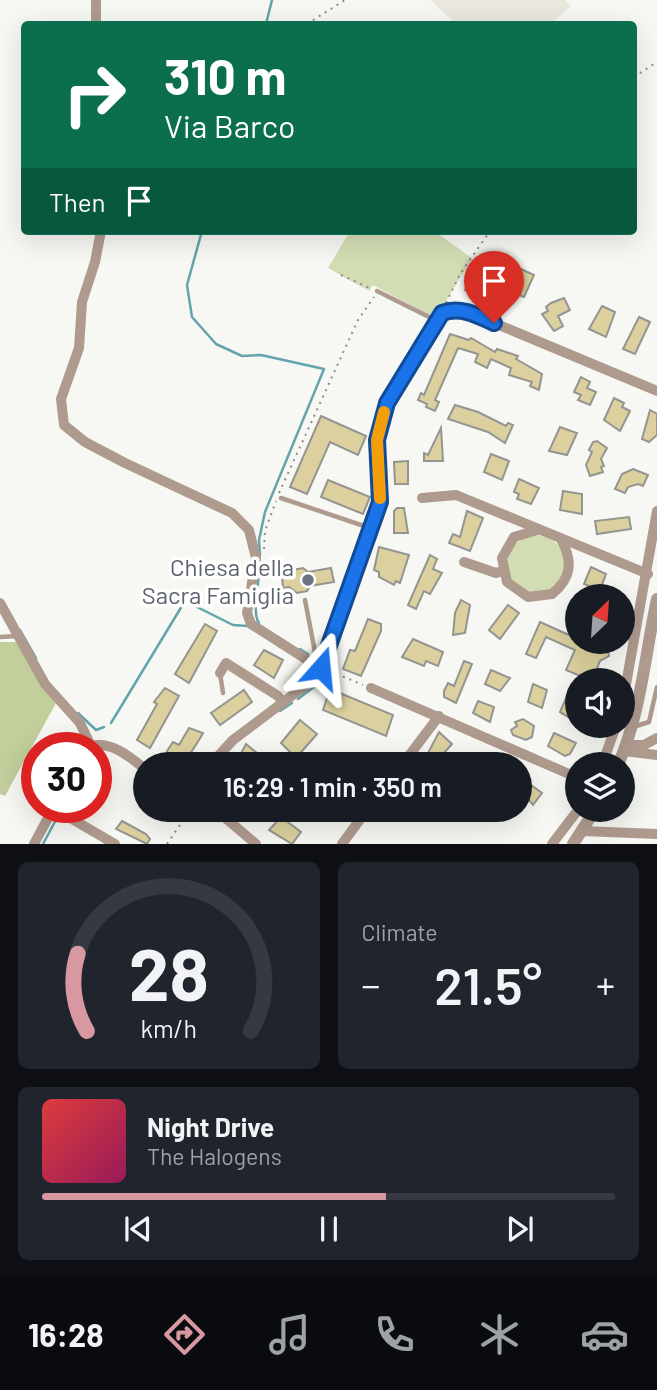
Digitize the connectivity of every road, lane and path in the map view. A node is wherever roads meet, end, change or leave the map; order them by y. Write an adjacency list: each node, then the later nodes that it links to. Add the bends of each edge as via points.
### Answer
1 (96, 0): 3 (street)
2 (345, 0): 4 (path)
3 (96, 21)
4 (312, 21)
5 (657, 62): 6 (path)
6 (637, 75)
7 (101, 235): 20 (street, via 82,302 79,348 61,399 64,425 125,463 232,513 249,530)
8 (487, 235): 11 (path)
9 (341, 275): 10 (path)
10 (377, 291): 11 (lane); 13 (path, via 358,320)
11 (436, 317): 12 (street, via 452,309 468,312); 16 (street, via 387,403 380,424 380,502)
12 (657, 391)
13 (279, 498): 16 (lane); 20 (path, via 265,531 263,557)
14 (422, 498): 18 (street, via 456,495)
15 (657, 511): 17 (street)
16 (371, 529): 31 (street)
17 (654, 529): 23 (street)
18 (537, 530): 19 (street); 22 (street, via 514,537 502,558)
19 (561, 539): 22 (street, via 570,563 568,575 552,594 528,597 516,592); 23 (street)
20 (256, 558): 30 (street, via 247,613 251,624)
21 (464, 562): 22 (street)
22 (502, 571)
23 (648, 574): 33 (street)
24 (657, 599): 32 (street)
25 (305, 600): 31 (lane, via 315,653)
26 (0, 603): 27 (street)
27 (19, 636): 28 (lane); 42 (street, via 45,684)
28 (0, 637)
29 (657, 641): 32 (street)
30 (309, 661)
31 (323, 664): 36 (path); 38 (street, via 314,681)
32 (646, 667): 39 (street)
33 (629, 668)
34 (220, 673): 37 (lane); 38 (street, via 226,663)
35 (657, 687): 41 (lane, via 649,722)
36 (371, 688): 40 (street)
37 (223, 693)
38 (283, 703): 47 (street)
39 (635, 714)
40 (439, 716): 48 (street); 52 (street)
41 (635, 726)
42 (84, 732)
43 (629, 738): 46 (street)
44 (657, 738): 46 (street)
45 (112, 747): 51 (street)
46 (626, 748): 49 (street); 50 (street)
47 (222, 752)
48 (412, 752)
49 (624, 752)
50 (657, 755)
51 (133, 761)
52 (565, 771)
53 (182, 822): 63 (path)
54 (229, 822): 64 (street)
55 (358, 822): 65 (street)
56 (569, 822): 66 (street)
57 (48, 823): 61 (street)
58 (80, 823): 62 (street)
59 (657, 834): 60 (street)
60 (586, 835): 67 (street)
61 (34, 844)
62 (115, 844)
63 (167, 844)
64 (256, 844)
65 (342, 844)
66 (552, 844)
67 (573, 844)

